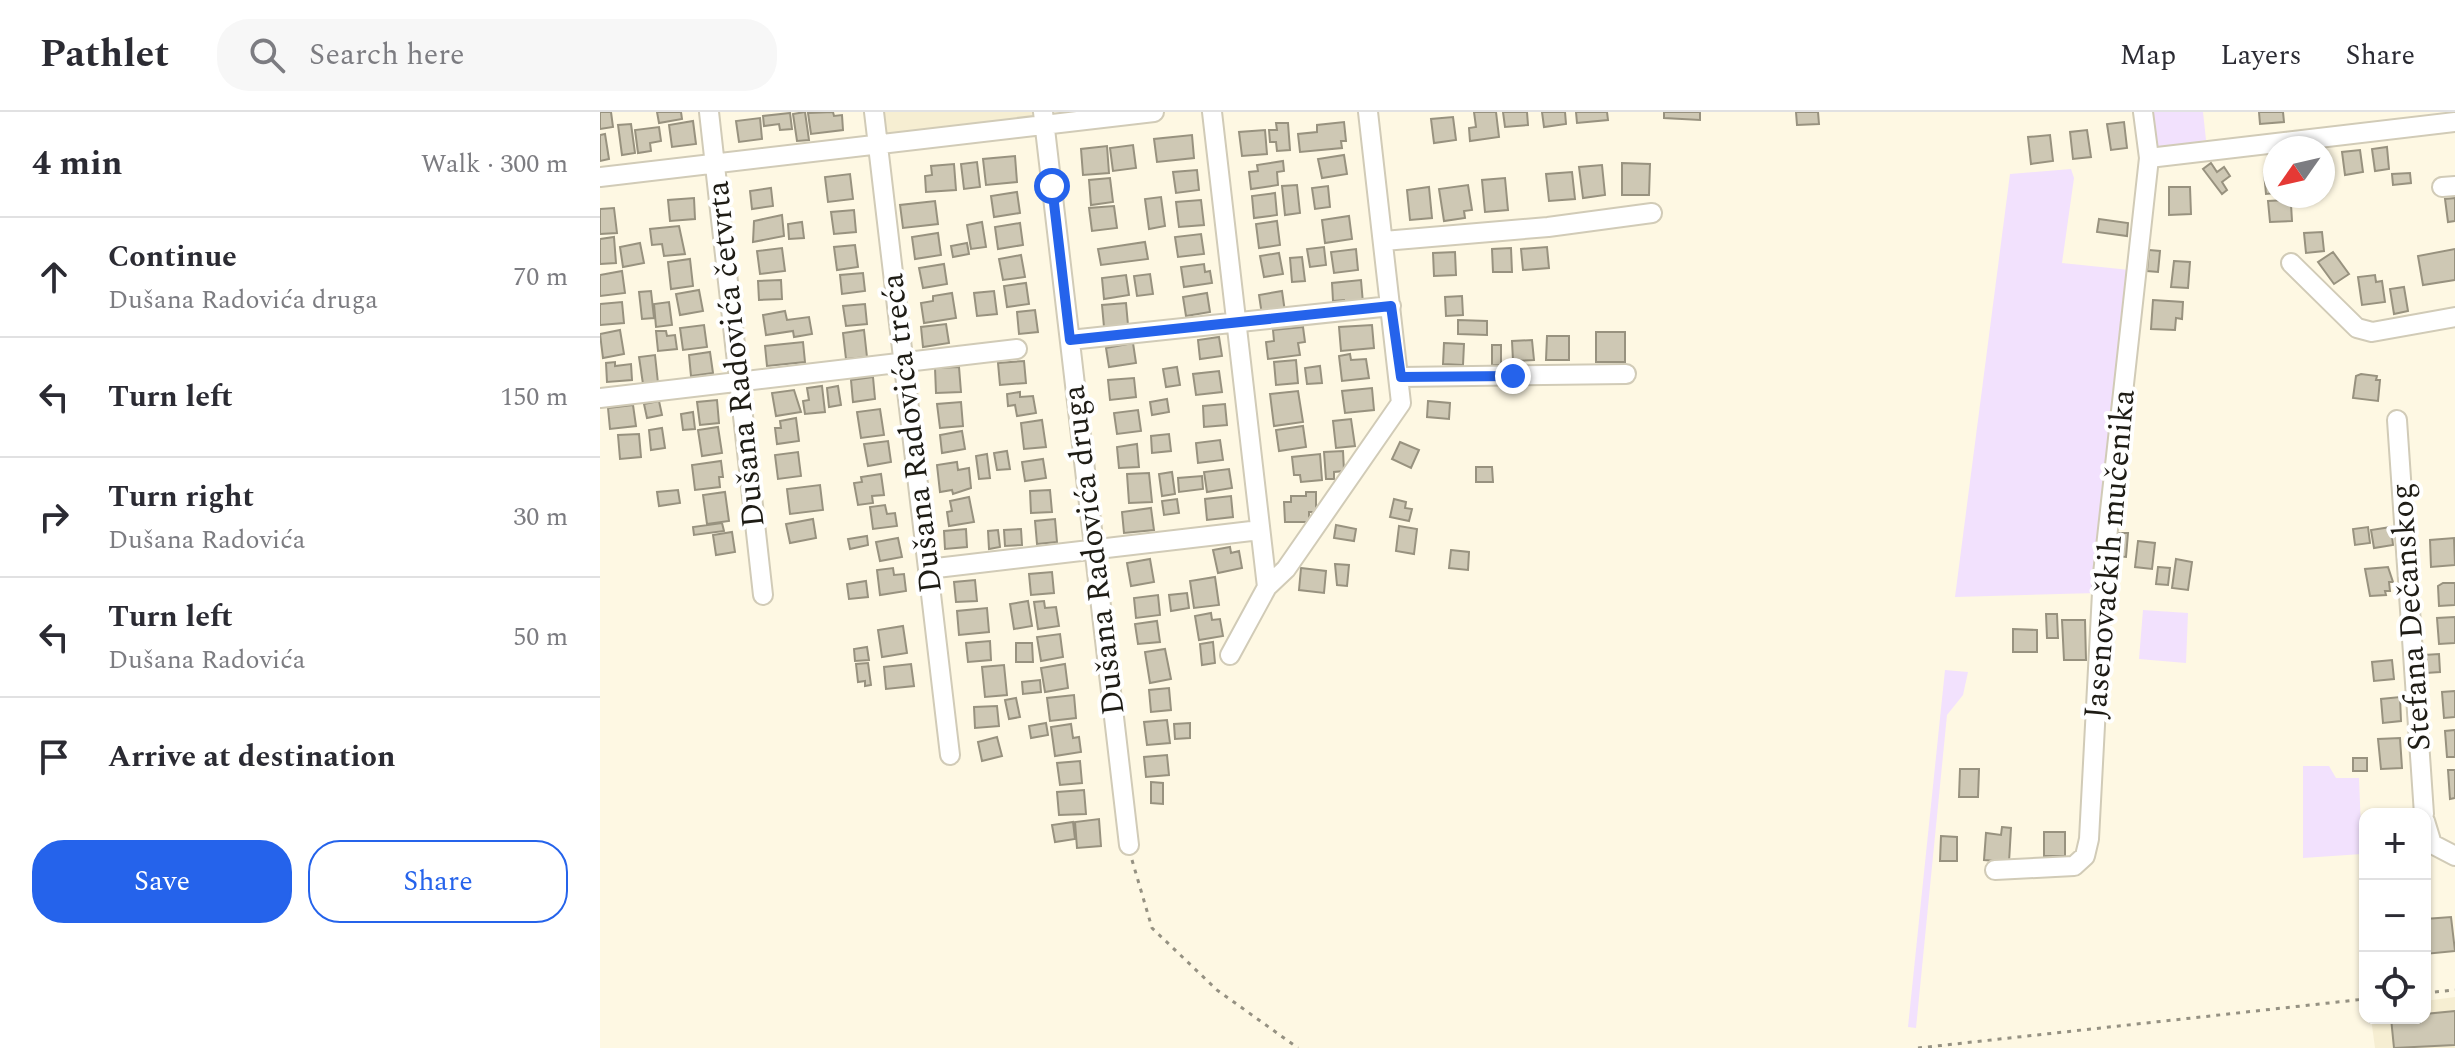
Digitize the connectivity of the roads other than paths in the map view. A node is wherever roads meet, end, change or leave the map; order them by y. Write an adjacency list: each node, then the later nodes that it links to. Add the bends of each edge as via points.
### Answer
1 (709, 112): 11 (street, Dušana Radovića četvrta)
2 (874, 112): 9 (street, Dušana Radovića treća)
3 (1154, 112): 7 (street)
4 (1212, 112): 18 (street)
5 (1368, 112): 14 (street)
6 (2143, 112): 10 (street, Jasenovačkih mučenika)
7 (1044, 118): 9 (street); 19 (street, Dušana Radovića druga)
8 (2455, 122): 10 (street)
9 (878, 146): 11 (street); 21 (street, Dušana Radovića treća)
10 (2149, 158): 38 (street, Jasenovačkih mučenika, via 2103,574 2089,839 2085,856 2074,866)
11 (715, 163): 12 (street); 24 (street, Dušana Radovića četvrta)
12 (600, 177)
13 (1652, 213): 14 (street)
14 (1384, 241): 16 (street)
15 (2291, 263): 17 (street, via 2357,328 2372,332)
16 (1391, 306): 18 (street); 23 (street)
17 (2455, 317)
18 (1236, 321): 19 (street); 27 (street)
19 (1070, 340): 28 (street, Dušana Radovića druga)
20 (1017, 349): 21 (street)
21 (903, 363): 24 (street); 29 (street, Dušana Radovića treća)
22 (1626, 374): 23 (street)
23 (1401, 377): 30 (street, via 1401,403 1391,420 1286,569)
24 (739, 382): 25 (street); 31 (street, Dušana Radovića četvrta)
25 (600, 398)
26 (2397, 420): 34 (street, Stefana Dečanskog)
27 (1260, 530): 28 (street); 30 (street)
28 (1094, 550): 29 (street); 36 (street, Dušana Radovića druga)
29 (928, 569): 33 (street, Dušana Radovića treća)
30 (1267, 587): 32 (street)
31 (763, 595)
32 (1230, 655)
33 (950, 755)
34 (2424, 808)
35 (2431, 841): 37 (street)
36 (1129, 845)
37 (2455, 856)
38 (1995, 870)

